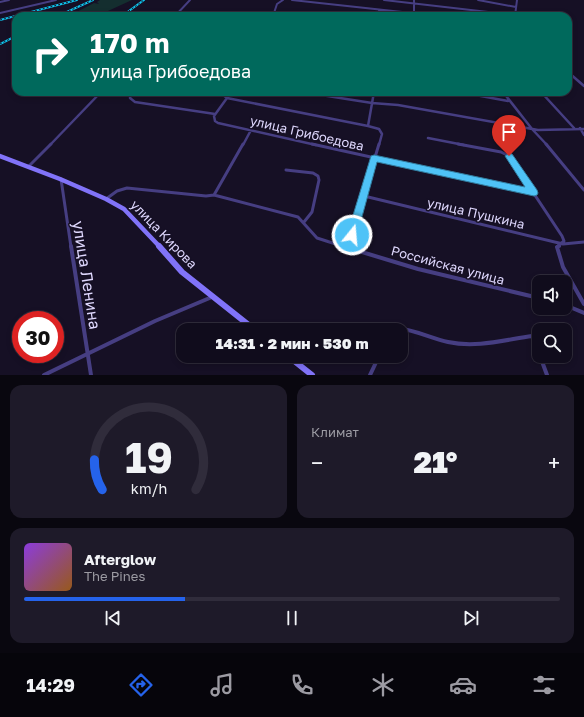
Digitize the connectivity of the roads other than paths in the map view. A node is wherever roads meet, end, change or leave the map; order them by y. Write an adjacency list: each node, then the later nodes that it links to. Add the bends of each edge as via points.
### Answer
1 (9, 0): 11 (street)
2 (56, 0): 21 (street)
3 (190, 0): 15 (street)
4 (282, 0): 16 (street, via 277,4)
5 (292, 0): 14 (street)
6 (384, 0): 12 (street)
7 (414, 0): 12 (street)
8 (478, 0): 10 (street)
9 (517, 0): 13 (street)
10 (488, 1): 13 (street)
11 (0, 2)
12 (414, 3): 18 (street); 19 (street)
13 (516, 7): 20 (street)
14 (379, 10): 17 (street)
15 (179, 12)
16 (276, 12)
17 (393, 12)
18 (414, 12)
19 (484, 12)
20 (515, 12)
21 (0, 13)
22 (572, 76): 23 (street)
23 (584, 86)
24 (98, 96): 45 (street)
25 (130, 96): 35 (street, via 135,102)
26 (224, 96): 32 (street)
27 (327, 96): 34 (street)
28 (373, 96): 34 (street)
29 (481, 96): 33 (street)
30 (506, 96): 33 (street)
31 (545, 96): 37 (street)
32 (227, 98): 35 (street); 36 (street)
33 (509, 101): 38 (street)
34 (372, 103): 36 (street); 38 (street, via 398,105)
35 (215, 114): 40 (street, улица Грибоедова, via 217,122)
36 (368, 126): 44 (street, via 379,129 382,134)
37 (574, 128): 38 (street); 39 (street)
38 (532, 129): 48 (street)
39 (582, 129): 41 (street)
40 (251, 130): 44 (street, улица Грибоедова); 50 (street)
41 (584, 135)
42 (428, 138): 49 (street, via 505,153)
43 (0, 156): 45 (main road, улица Кирова)
44 (374, 158): 49 (street, улица Грибоедова); 51 (street)
45 (28, 167): 47 (main road, улица Кирова)
46 (286, 170): 53 (street, via 313,173 318,176 312,212)
47 (60, 179): 52 (main road, улица Кирова); 65 (street, улица Ленина)
48 (584, 190)
49 (534, 193): 55 (street, via 562,236)
50 (214, 195): 52 (street, Российская улица, via 127,188); 53 (street, Российская улица, via 298,217)
51 (364, 196): 55 (street, улица Пушкина); 56 (street)
52 (106, 199): 58 (main road, улица Кирова, via 124,209 182,272)
53 (304, 222): 56 (street, Российская улица, via 310,233 317,238)
54 (584, 242): 55 (street, улица Пушкина)
55 (563, 244): 59 (street, via 557,247 557,252)
56 (348, 247): 57 (street, Российская улица, via 418,269)
57 (532, 296)
58 (212, 297): 62 (main road, улица Кирова); 65 (street)
59 (584, 304)
60 (572, 308): 61 (street)
61 (584, 313)
62 (246, 323)
63 (408, 330): 64 (street, via 449,342 473,345)
64 (532, 336)
65 (87, 353): 69 (street); 70 (street, улица Ленина)
66 (297, 363): 71 (main road)
67 (376, 363): 72 (street)
68 (542, 363): 73 (street)
69 (44, 375)
70 (91, 375)
71 (312, 375)
72 (370, 375)
73 (547, 375)

